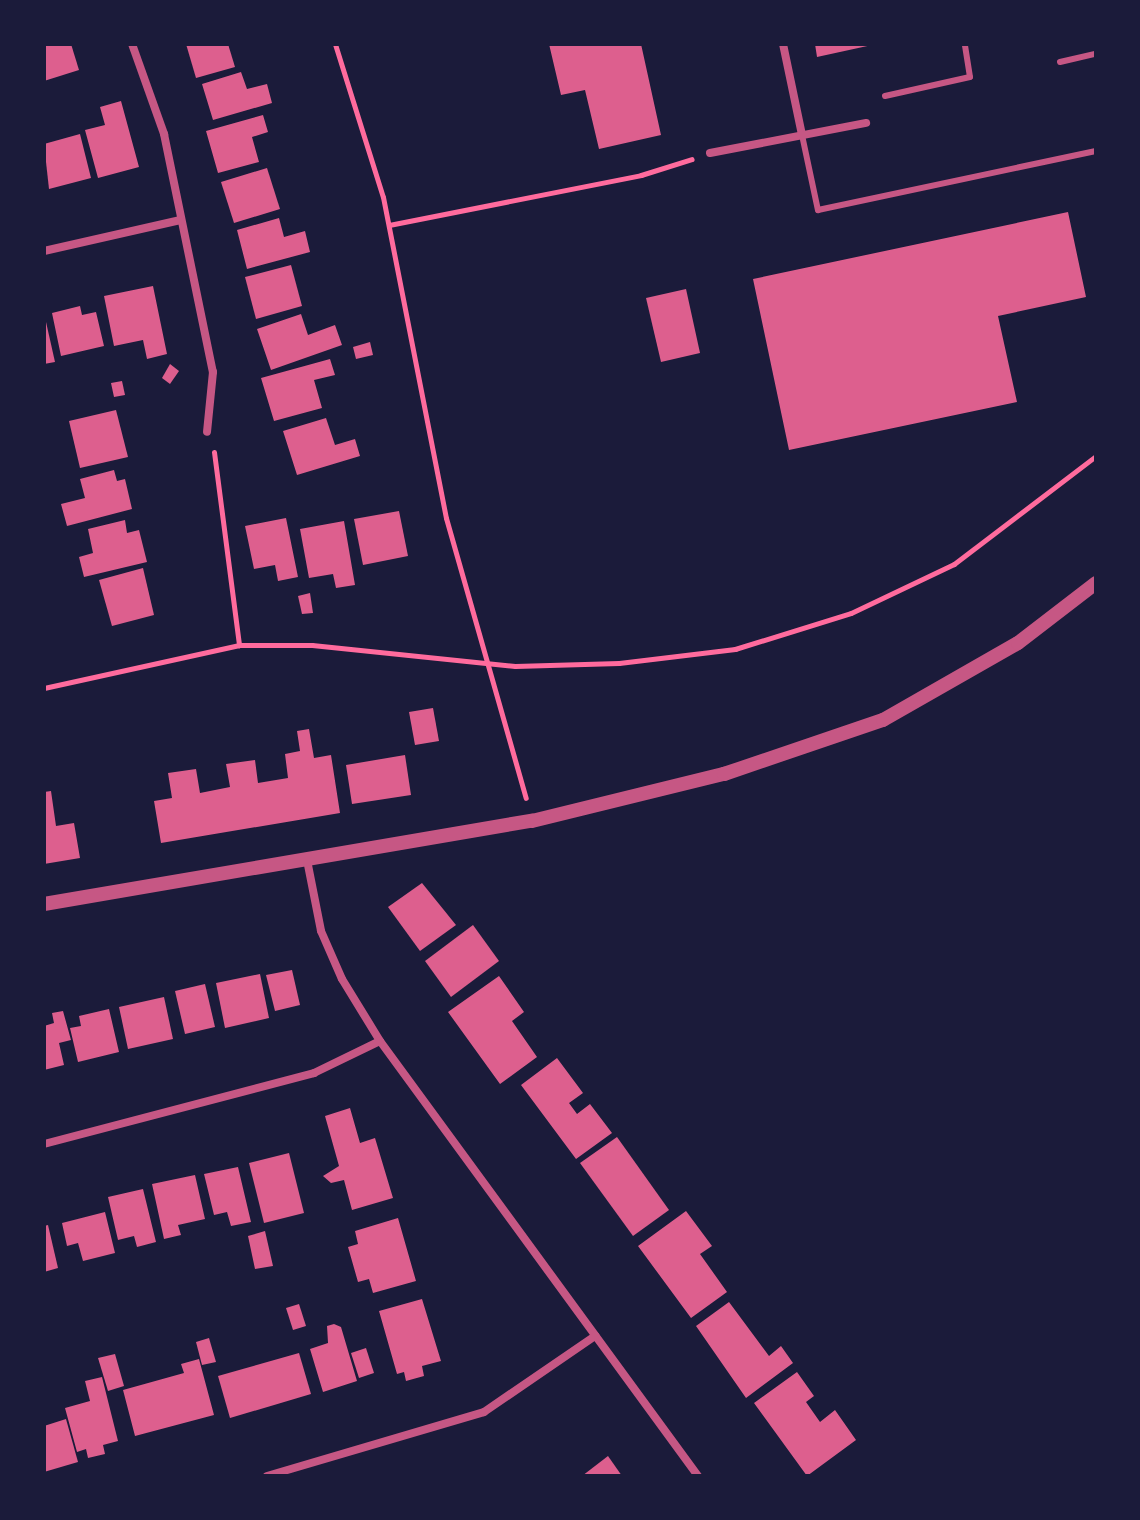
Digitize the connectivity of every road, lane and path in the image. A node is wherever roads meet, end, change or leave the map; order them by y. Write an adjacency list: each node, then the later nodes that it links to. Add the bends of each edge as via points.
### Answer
1 (132, 44): 12 (street, via 164,134)
2 (335, 44): 13 (path)
3 (783, 44): 9 (street)
4 (965, 44): 7 (lane, via 970,77)
5 (1096, 54): 6 (lane)
6 (1060, 62)
7 (885, 96)
8 (866, 123): 9 (street)
9 (802, 135): 10 (lane, via 818,210); 11 (street)
10 (1096, 151)
11 (710, 153): 13 (path, via 641,175)
12 (181, 220): 14 (street); 15 (street, via 213,372)
13 (389, 225): 19 (path, via 446,518)
14 (44, 251)
15 (207, 432): 18 (path, via 220,469)
16 (1096, 456): 19 (path, via 954,564 851,613 735,649 619,663 515,666)
17 (1096, 583): 21 (street, via 1018,643 883,720 724,774)
18 (239, 645): 19 (path, via 312,645); 20 (path)
19 (488, 661): 21 (path)
20 (44, 688)
21 (532, 821): 22 (street)
22 (307, 860): 23 (street); 24 (street, via 321,931 342,979)
23 (44, 904)
24 (380, 1041): 25 (street, via 314,1073); 26 (street)
25 (44, 1144)
26 (595, 1336): 27 (street, via 484,1412); 28 (street)
27 (269, 1476)
28 (698, 1476)

